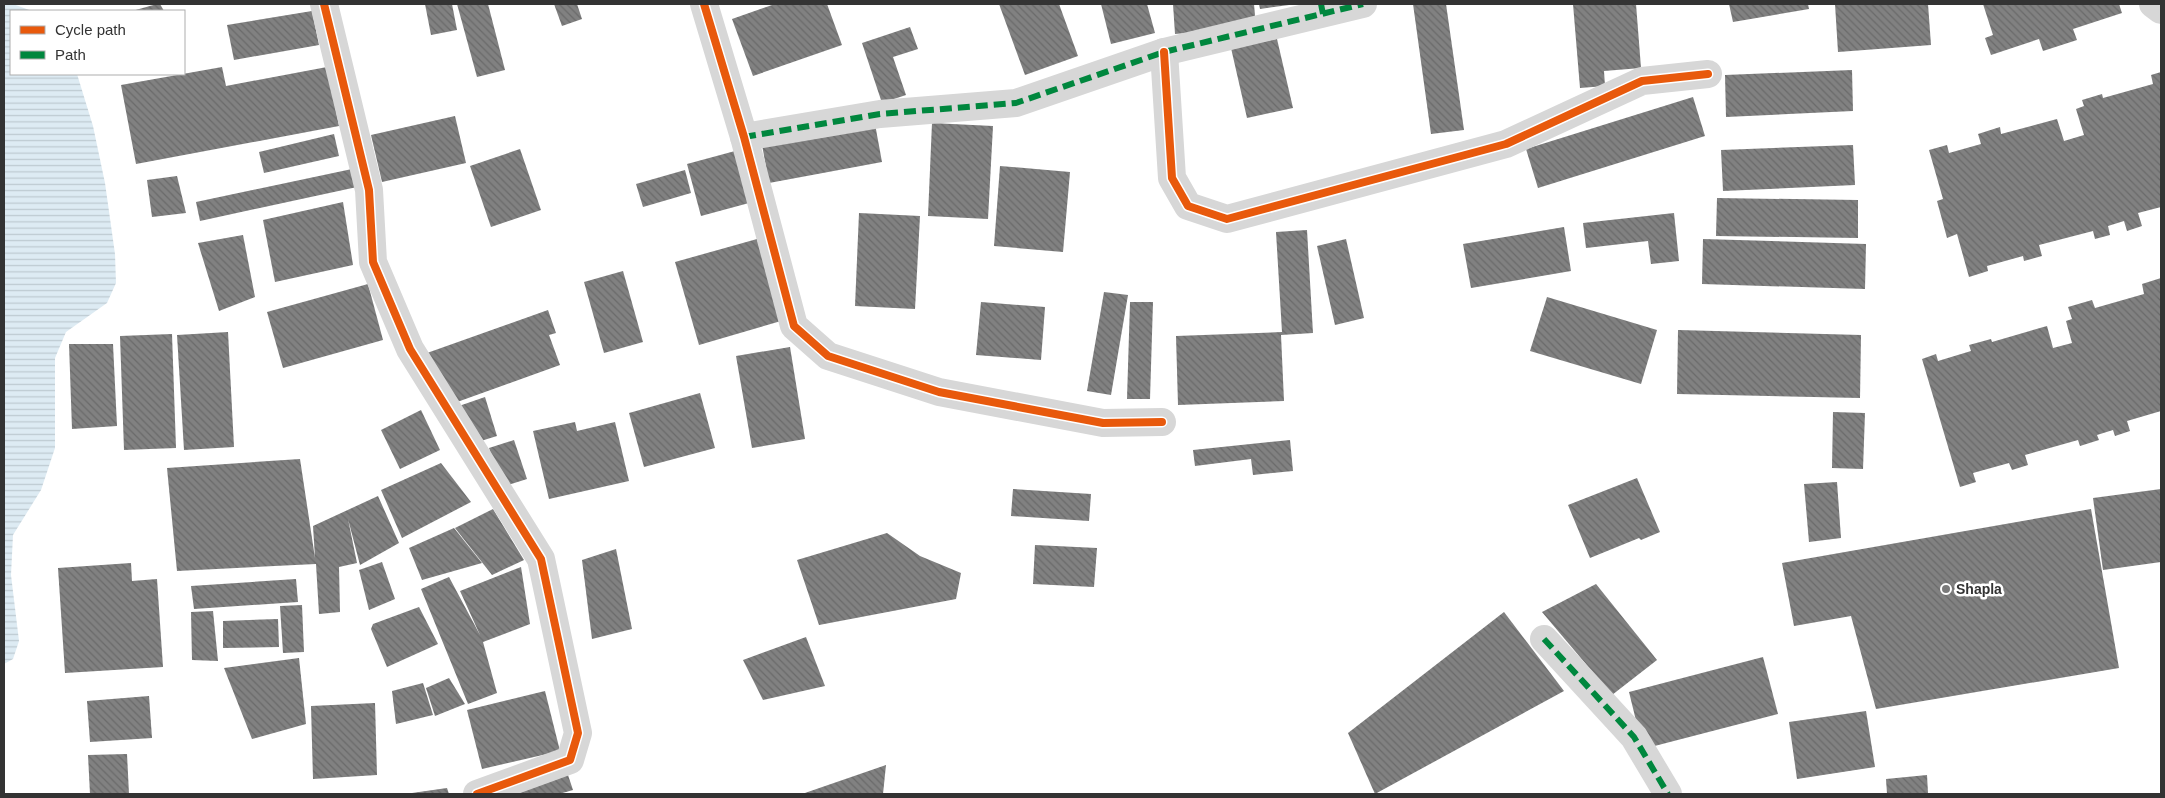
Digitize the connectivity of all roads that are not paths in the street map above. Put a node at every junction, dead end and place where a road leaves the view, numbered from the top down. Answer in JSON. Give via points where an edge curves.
{"nodes":[{"id":1,"x":324,"y":4,"type":"edge"},
{"id":2,"x":704,"y":4,"type":"edge"},
{"id":3,"x":1363,"y":4,"type":"edge"},
{"id":4,"x":2153,"y":4,"type":"edge"},
{"id":5,"x":1322,"y":9,"type":"edge"},
{"id":6,"x":2161,"y":10,"type":"edge"},
{"id":7,"x":1164,"y":52,"type":"junction"},
{"id":8,"x":1708,"y":74,"type":"dead end"},
{"id":9,"x":744,"y":137,"type":"junction"},
{"id":10,"x":1162,"y":422,"type":"dead end"},
{"id":11,"x":1544,"y":639,"type":"dead end"},
{"id":12,"x":477,"y":794,"type":"edge"},
{"id":13,"x":1668,"y":794,"type":"edge"}],
"edges":[{"from":1,"to":12,"type":"street","via":[[368,190],[373,262],[410,349],[541,559],[578,733],[570,760]]},
{"from":2,"to":9,"type":"street"},
{"from":3,"to":5,"type":"street"},
{"from":4,"to":6,"type":"street"},
{"from":5,"to":7,"type":"street"},
{"from":7,"to":8,"type":"street","via":[[1172,178],[1188,206],[1227,219],[1506,144],[1642,82]]},
{"from":7,"to":9,"type":"street","via":[[1016,103],[880,114]]},
{"from":9,"to":10,"type":"street","via":[[794,326],[828,356],[939,392],[1103,423]]},
{"from":11,"to":13,"type":"street","via":[[1634,737]]}]}
